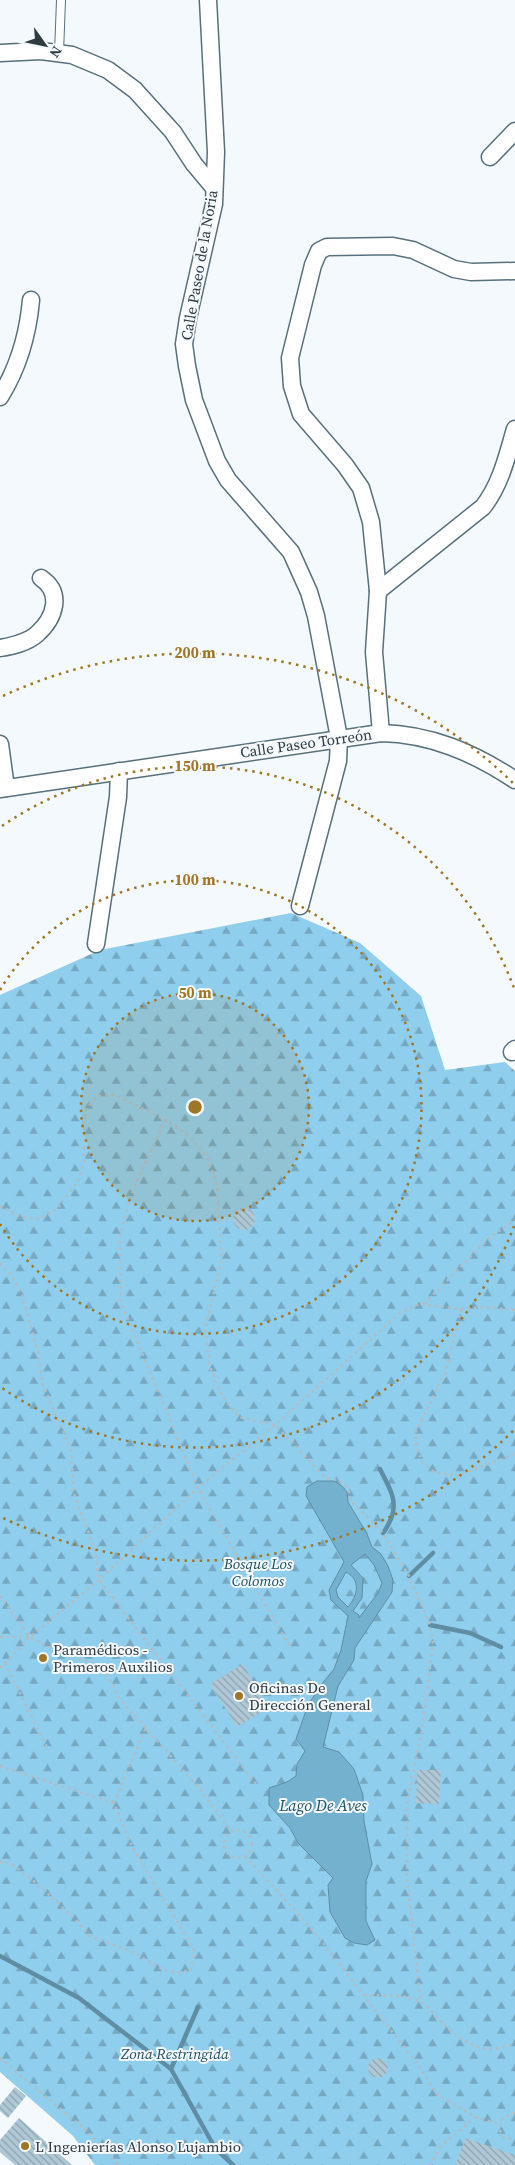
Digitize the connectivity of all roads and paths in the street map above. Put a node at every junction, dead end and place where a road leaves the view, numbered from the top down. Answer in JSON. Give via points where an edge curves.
{"nodes":[{"id":1,"x":61,"y":0,"type":"edge"},
{"id":2,"x":208,"y":0,"type":"edge"},
{"id":3,"x":0,"y":53,"type":"edge"},
{"id":4,"x":59,"y":53,"type":"junction"},
{"id":5,"x":515,"y":131,"type":"edge"},
{"id":6,"x":490,"y":157,"type":"dead end"},
{"id":7,"x":214,"y":188,"type":"junction"},
{"id":8,"x":515,"y":271,"type":"edge"},
{"id":9,"x":31,"y":300,"type":"dead end"},
{"id":10,"x":0,"y":397,"type":"edge"},
{"id":11,"x":515,"y":429,"type":"edge"},
{"id":12,"x":41,"y":578,"type":"dead end"},
{"id":13,"x":378,"y":591,"type":"junction"},
{"id":14,"x":0,"y":648,"type":"edge"},
{"id":15,"x":381,"y":733,"type":"junction"},
{"id":16,"x":339,"y":738,"type":"junction"},
{"id":17,"x":0,"y":744,"type":"edge"},
{"id":18,"x":119,"y":771,"type":"junction"},
{"id":19,"x":515,"y":780,"type":"edge"},
{"id":20,"x":3,"y":788,"type":"edge"},
{"id":21,"x":300,"y":906,"type":"dead end"},
{"id":22,"x":96,"y":944,"type":"dead end"},
{"id":23,"x":166,"y":1120,"type":"junction"},
{"id":24,"x":0,"y":1206,"type":"edge"},
{"id":25,"x":233,"y":1218,"type":"dead end"},
{"id":26,"x":219,"y":1220,"type":"junction"},
{"id":27,"x":515,"y":1220,"type":"edge"},
{"id":28,"x":0,"y":1263,"type":"edge"},
{"id":29,"x":424,"y":1304,"type":"junction"},
{"id":30,"x":461,"y":1309,"type":"junction"},
{"id":31,"x":515,"y":1310,"type":"edge"},
{"id":32,"x":275,"y":1426,"type":"junction"},
{"id":33,"x":515,"y":1452,"type":"edge"},
{"id":34,"x":198,"y":1488,"type":"junction"},
{"id":35,"x":99,"y":1580,"type":"junction"},
{"id":36,"x":0,"y":1596,"type":"edge"},
{"id":37,"x":0,"y":1637,"type":"edge"},
{"id":38,"x":30,"y":1637,"type":"junction"},
{"id":39,"x":290,"y":1647,"type":"dead end"},
{"id":40,"x":5,"y":1663,"type":"junction"},
{"id":41,"x":0,"y":1668,"type":"edge"},
{"id":42,"x":146,"y":1728,"type":"junction"},
{"id":43,"x":47,"y":1747,"type":"dead end"},
{"id":44,"x":0,"y":1766,"type":"edge"},
{"id":45,"x":257,"y":1785,"type":"dead end"},
{"id":46,"x":114,"y":1803,"type":"junction"},
{"id":47,"x":231,"y":1831,"type":"junction"},
{"id":48,"x":245,"y":1856,"type":"junction"},
{"id":49,"x":0,"y":1862,"type":"edge"},
{"id":50,"x":364,"y":1996,"type":"junction"},
{"id":51,"x":421,"y":2003,"type":"junction"},
{"id":52,"x":515,"y":2043,"type":"edge"},
{"id":53,"x":0,"y":2058,"type":"edge"},
{"id":54,"x":515,"y":2113,"type":"edge"},
{"id":55,"x":476,"y":2116,"type":"junction"},
{"id":56,"x":500,"y":2124,"type":"junction"},
{"id":57,"x":515,"y":2140,"type":"edge"},
{"id":58,"x":118,"y":2165,"type":"edge"},
{"id":59,"x":430,"y":2165,"type":"edge"}],
"edges":[{"from":1,"to":4,"type":"lane"},
{"from":2,"to":7,"type":"street","name":"Calle Paseo de la Noria","via":[[216,152]]},
{"from":3,"to":4,"type":"street"},
{"from":4,"to":7,"type":"street","via":[[108,70],[135,90],[173,132]]},
{"from":5,"to":6,"type":"street"},
{"from":7,"to":16,"type":"street","name":"Calle Paseo de la Noria","via":[[214,204],[184,344],[194,400],[228,480],[276,533],[300,570],[316,616]]},
{"from":8,"to":13,"type":"street","via":[[454,269],[413,250],[393,246],[327,247],[319,251],[313,264],[290,358],[292,386],[301,414],[345,465],[360,488],[371,522]]},
{"from":9,"to":10,"type":"street","via":[[29,326]]},
{"from":11,"to":13,"type":"street","via":[[502,474],[483,507]]},
{"from":12,"to":14,"type":"street","via":[[50,584],[54,593],[54,608],[49,619],[36,635]]},
{"from":13,"to":15,"type":"street","via":[[374,652]]},
{"from":15,"to":16,"type":"street","name":"Calle Paseo Torreón"},
{"from":15,"to":19,"type":"street","name":"Calle Paseo Torreón","via":[[429,739],[458,748]]},
{"from":16,"to":18,"type":"street","name":"Calle Paseo Torreón"},
{"from":16,"to":21,"type":"street","name":"Calle Paseo de la Noria","via":[[338,762]]},
{"from":17,"to":20,"type":"street"},
{"from":18,"to":20,"type":"street","name":"Calle Paseo Torreón"},
{"from":18,"to":22,"type":"street"},
{"from":23,"to":24,"type":"path","via":[[115,1096],[99,1096],[87,1107],[84,1119],[84,1162],[79,1179],[58,1208],[39,1219],[21,1217]]},
{"from":23,"to":26,"type":"path","via":[[190,1137],[207,1157],[217,1184]]},
{"from":23,"to":34,"type":"path","via":[[133,1189],[120,1236],[121,1302]]},
{"from":25,"to":26,"type":"path"},
{"from":26,"to":32,"type":"path","via":[[222,1262],[206,1329],[210,1367],[222,1398],[239,1417]]},
{"from":27,"to":29,"type":"path","via":[[489,1238]]},
{"from":28,"to":35,"type":"path","via":[[12,1276],[22,1295],[44,1385],[72,1449],[74,1494],[94,1547]]},
{"from":29,"to":30,"type":"path"},
{"from":29,"to":32,"type":"path","via":[[400,1313]]},
{"from":30,"to":31,"type":"path"},
{"from":30,"to":33,"type":"path","via":[[445,1374],[416,1431],[416,1449],[434,1472],[456,1476]]},
{"from":32,"to":34,"type":"path"},
{"from":32,"to":51,"type":"path","via":[[326,1478],[336,1479],[346,1486],[351,1501],[383,1533],[409,1576],[430,1625],[433,1644],[422,1730],[407,1804],[407,1880]]},
{"from":34,"to":35,"type":"path"},
{"from":34,"to":39,"type":"path"},
{"from":35,"to":38,"type":"path"},
{"from":35,"to":45,"type":"path"},
{"from":36,"to":38,"type":"path"},
{"from":37,"to":38,"type":"path"},
{"from":38,"to":40,"type":"path"},
{"from":38,"to":42,"type":"path","via":[[100,1666],[119,1698]]},
{"from":40,"to":41,"type":"path"},
{"from":40,"to":43,"type":"path"},
{"from":42,"to":46,"type":"path"},
{"from":42,"to":47,"type":"path","via":[[200,1789]]},
{"from":44,"to":46,"type":"path"},
{"from":46,"to":49,"type":"path","via":[[132,1846],[194,1949],[190,1970],[176,1973],[90,1936],[30,1878],[12,1864]]},
{"from":47,"to":48,"type":"path","via":[[249,1834],[252,1844]]},
{"from":47,"to":48,"type":"path","via":[[224,1838],[228,1855],[236,1858]]},
{"from":48,"to":50,"type":"path","via":[[312,1929]]},
{"from":50,"to":51,"type":"path","via":[[404,1996]]},
{"from":50,"to":55,"type":"path","via":[[438,2095]]},
{"from":51,"to":52,"type":"path","via":[[464,2042],[485,2049],[506,2048]]},
{"from":53,"to":58,"type":"path","via":[[89,2133]]},
{"from":54,"to":56,"type":"path","via":[[504,2117]]},
{"from":55,"to":56,"type":"path"},
{"from":55,"to":59,"type":"path","via":[[442,2146]]},
{"from":56,"to":57,"type":"path","via":[[504,2137]]}]}
